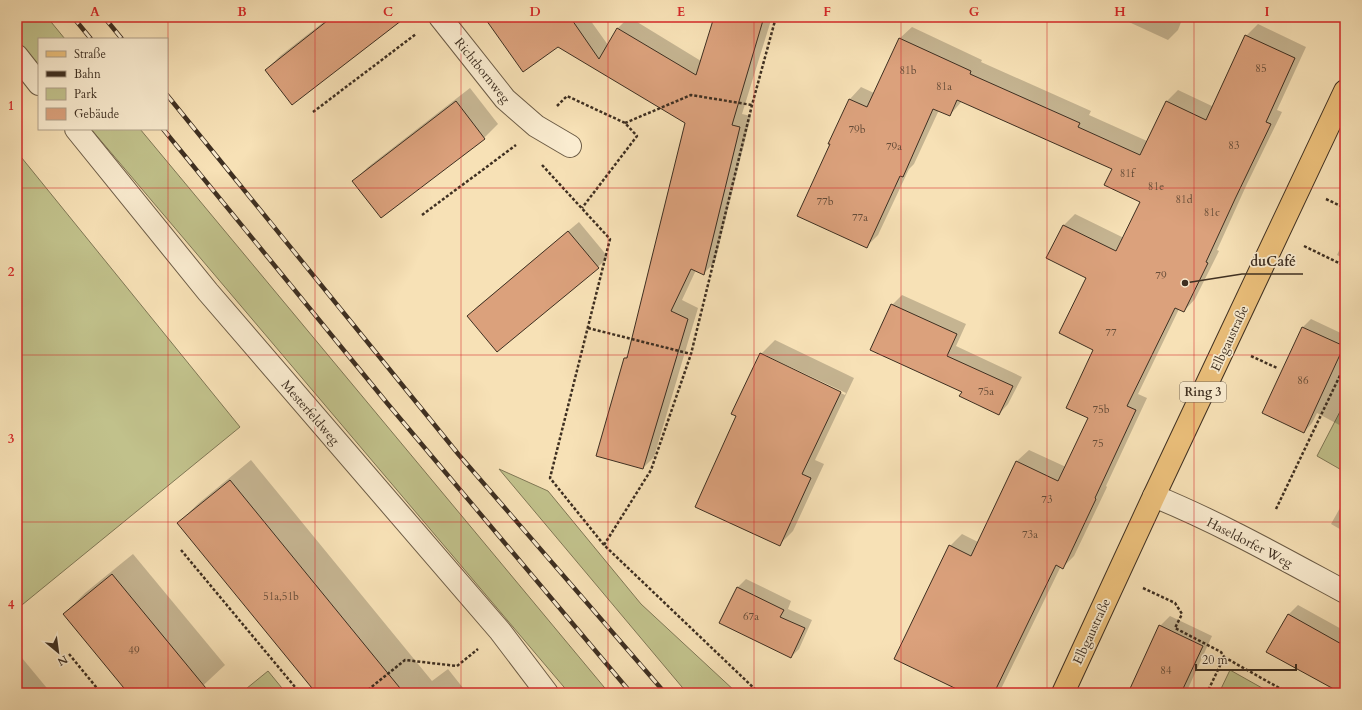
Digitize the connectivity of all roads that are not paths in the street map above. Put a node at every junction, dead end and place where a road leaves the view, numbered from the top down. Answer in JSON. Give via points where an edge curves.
{"nodes":[{"id":1,"x":440,"y":17,"type":"edge"},
{"id":2,"x":17,"y":56,"type":"edge"},
{"id":3,"x":38,"y":83,"type":"edge"},
{"id":4,"x":1345,"y":91,"type":"edge"},
{"id":5,"x":77,"y":130,"type":"edge"},
{"id":6,"x":570,"y":146,"type":"dead end"},
{"id":7,"x":1154,"y":496,"type":"junction"},
{"id":8,"x":1345,"y":592,"type":"edge"},
{"id":9,"x":547,"y":693,"type":"edge"},
{"id":10,"x":1063,"y":693,"type":"edge"}],
"edges":[{"from":1,"to":6,"type":"street","name":"Richtbornweg","via":[[505,99],[536,126]]},
{"from":2,"to":3,"type":"street"},
{"from":4,"to":7,"type":"main road","name":"Elbgaustraße","number":"Ring 3"},
{"from":5,"to":9,"type":"street","name":"Mesterfeldweg","via":[[208,292],[500,631]]},
{"from":7,"to":8,"type":"street","name":"Haseldorfer Weg","via":[[1259,545]]},
{"from":7,"to":10,"type":"main road","name":"Elbgaustraße","number":"Ring 3"}]}
